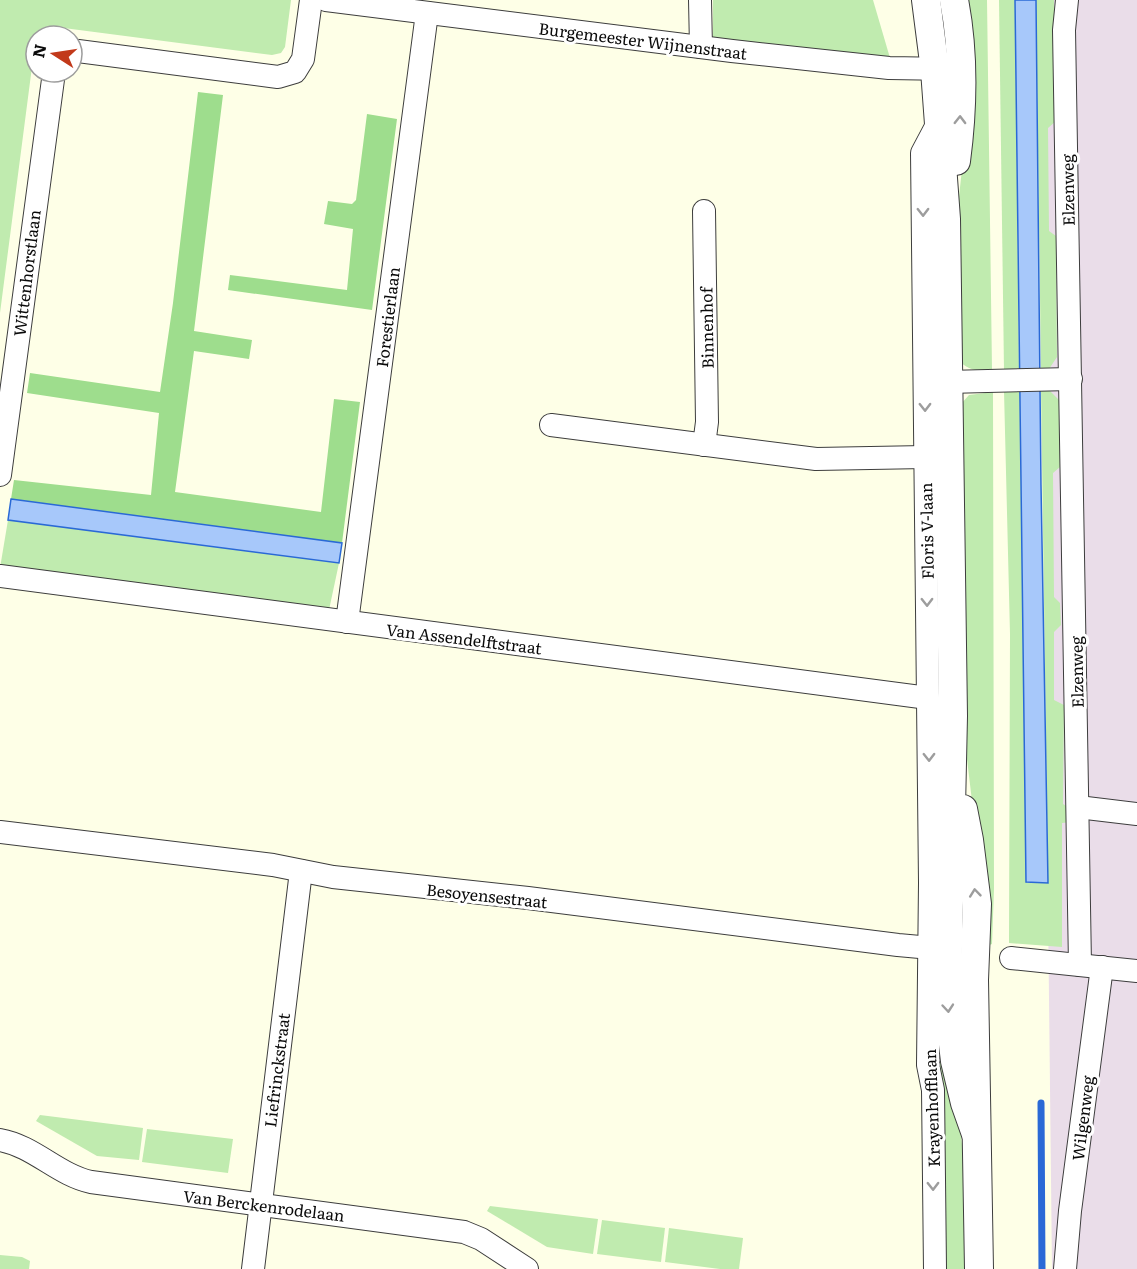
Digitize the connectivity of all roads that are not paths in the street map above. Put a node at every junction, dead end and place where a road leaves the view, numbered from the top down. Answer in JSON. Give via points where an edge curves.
{"nodes":[{"id":1,"x":312,"y":0,"type":"edge"},
{"id":2,"x":326,"y":0,"type":"edge"},
{"id":3,"x":700,"y":0,"type":"edge"},
{"id":4,"x":926,"y":0,"type":"edge"},
{"id":5,"x":954,"y":0,"type":"edge"},
{"id":6,"x":1067,"y":0,"type":"edge"},
{"id":7,"x":426,"y":13,"type":"junction"},
{"id":8,"x":701,"y":47,"type":"junction"},
{"id":9,"x":84,"y":52,"type":"edge"},
{"id":10,"x":948,"y":69,"type":"junction"},
{"id":11,"x":52,"y":84,"type":"edge"},
{"id":12,"x":940,"y":119,"type":"junction"},
{"id":13,"x":704,"y":211,"type":"dead end"},
{"id":14,"x":946,"y":219,"type":"junction"},
{"id":15,"x":1071,"y":379,"type":"junction"},
{"id":16,"x":947,"y":382,"type":"junction"},
{"id":17,"x":551,"y":425,"type":"dead end"},
{"id":18,"x":704,"y":445,"type":"junction"},
{"id":19,"x":925,"y":457,"type":"junction"},
{"id":20,"x":0,"y":475,"type":"edge"},
{"id":21,"x":0,"y":576,"type":"edge"},
{"id":22,"x":347,"y":622,"type":"junction"},
{"id":23,"x":928,"y":698,"type":"junction"},
{"id":24,"x":1078,"y":807,"type":"junction"},
{"id":25,"x":1137,"y":814,"type":"edge"},
{"id":26,"x":0,"y":832,"type":"edge"},
{"id":27,"x":301,"y":871,"type":"junction"},
{"id":28,"x":950,"y":949,"type":"junction"},
{"id":29,"x":1011,"y":958,"type":"dead end"},
{"id":30,"x":1091,"y":966,"type":"junction"},
{"id":31,"x":1137,"y":971,"type":"edge"},
{"id":32,"x":0,"y":1140,"type":"edge"},
{"id":33,"x":260,"y":1204,"type":"junction"},
{"id":34,"x":253,"y":1269,"type":"edge"},
{"id":35,"x":527,"y":1269,"type":"edge"},
{"id":36,"x":935,"y":1269,"type":"edge"},
{"id":37,"x":979,"y":1269,"type":"edge"},
{"id":38,"x":1065,"y":1269,"type":"edge"}],
"edges":[{"from":1,"to":9,"type":"street","via":[[303,59],[294,72],[278,76]]},
{"from":2,"to":7,"type":"street","name":"Burgemeester Wijnenstraat"},
{"from":3,"to":8,"type":"street"},
{"from":4,"to":10,"type":"street","name":"Floris V-laan"},
{"from":5,"to":10,"type":"street","name":"Floris V-laan","via":[[959,26]]},
{"from":6,"to":15,"type":"street","name":"Elzenweg","via":[[1064,30]]},
{"from":7,"to":8,"type":"street","name":"Burgemeester Wijnenstraat"},
{"from":7,"to":22,"type":"street","name":"Forestierlaan"},
{"from":8,"to":10,"type":"street","name":"Burgemeester Wijnenstraat","via":[[889,68]]},
{"from":10,"to":12,"type":"street","name":"Floris V-laan"},
{"from":14,"to":10,"type":"street","name":"Floris V-laan","one_way":true,"via":[[960,131]]},
{"from":11,"to":20,"type":"street","name":"Wittenhorstlaan"},
{"from":12,"to":14,"type":"street","name":"Floris V-laan"},
{"from":12,"to":19,"type":"street","name":"Floris V-laan","one_way":true,"via":[[922,153]]},
{"from":13,"to":18,"type":"street","name":"Binnenhof"},
{"from":14,"to":16,"type":"street","name":"Floris V-laan"},
{"from":15,"to":16,"type":"street"},
{"from":15,"to":24,"type":"street","name":"Elzenweg"},
{"from":16,"to":28,"type":"street","name":"Floris V-laan","via":[[952,754]]},
{"from":17,"to":18,"type":"street"},
{"from":18,"to":19,"type":"street","via":[[816,459]]},
{"from":19,"to":23,"type":"street","name":"Floris V-laan","one_way":true},
{"from":21,"to":22,"type":"street","name":"Van Assendelftstraat"},
{"from":22,"to":23,"type":"street","name":"Van Assendelftstraat"},
{"from":23,"to":28,"type":"street","name":"Floris V-laan","one_way":true},
{"from":24,"to":25,"type":"street"},
{"from":24,"to":30,"type":"street","name":"Elzenweg"},
{"from":26,"to":27,"type":"street","name":"Besoyensestraat"},
{"from":27,"to":28,"type":"street","name":"Besoyensestraat"},
{"from":27,"to":33,"type":"street","name":"Liefrinckstraat"},
{"from":28,"to":36,"type":"street","name":"Krayenhofflaan","one_way":true,"via":[[928,1065],[933,1090]]},
{"from":28,"to":37,"type":"street","name":"Krayenhofflaan","via":[[950,1027],[960,1082],[976,1134]]},
{"from":29,"to":30,"type":"street"},
{"from":30,"to":31,"type":"street"},
{"from":30,"to":38,"type":"street","name":"Wilgenweg"},
{"from":32,"to":33,"type":"street","name":"Van Berckenrodelaan","via":[[22,1146],[80,1180]]},
{"from":33,"to":34,"type":"street","name":"Liefrinckstraat"},
{"from":33,"to":35,"type":"street","name":"Van Berckenrodelaan","via":[[464,1232]]}]}
